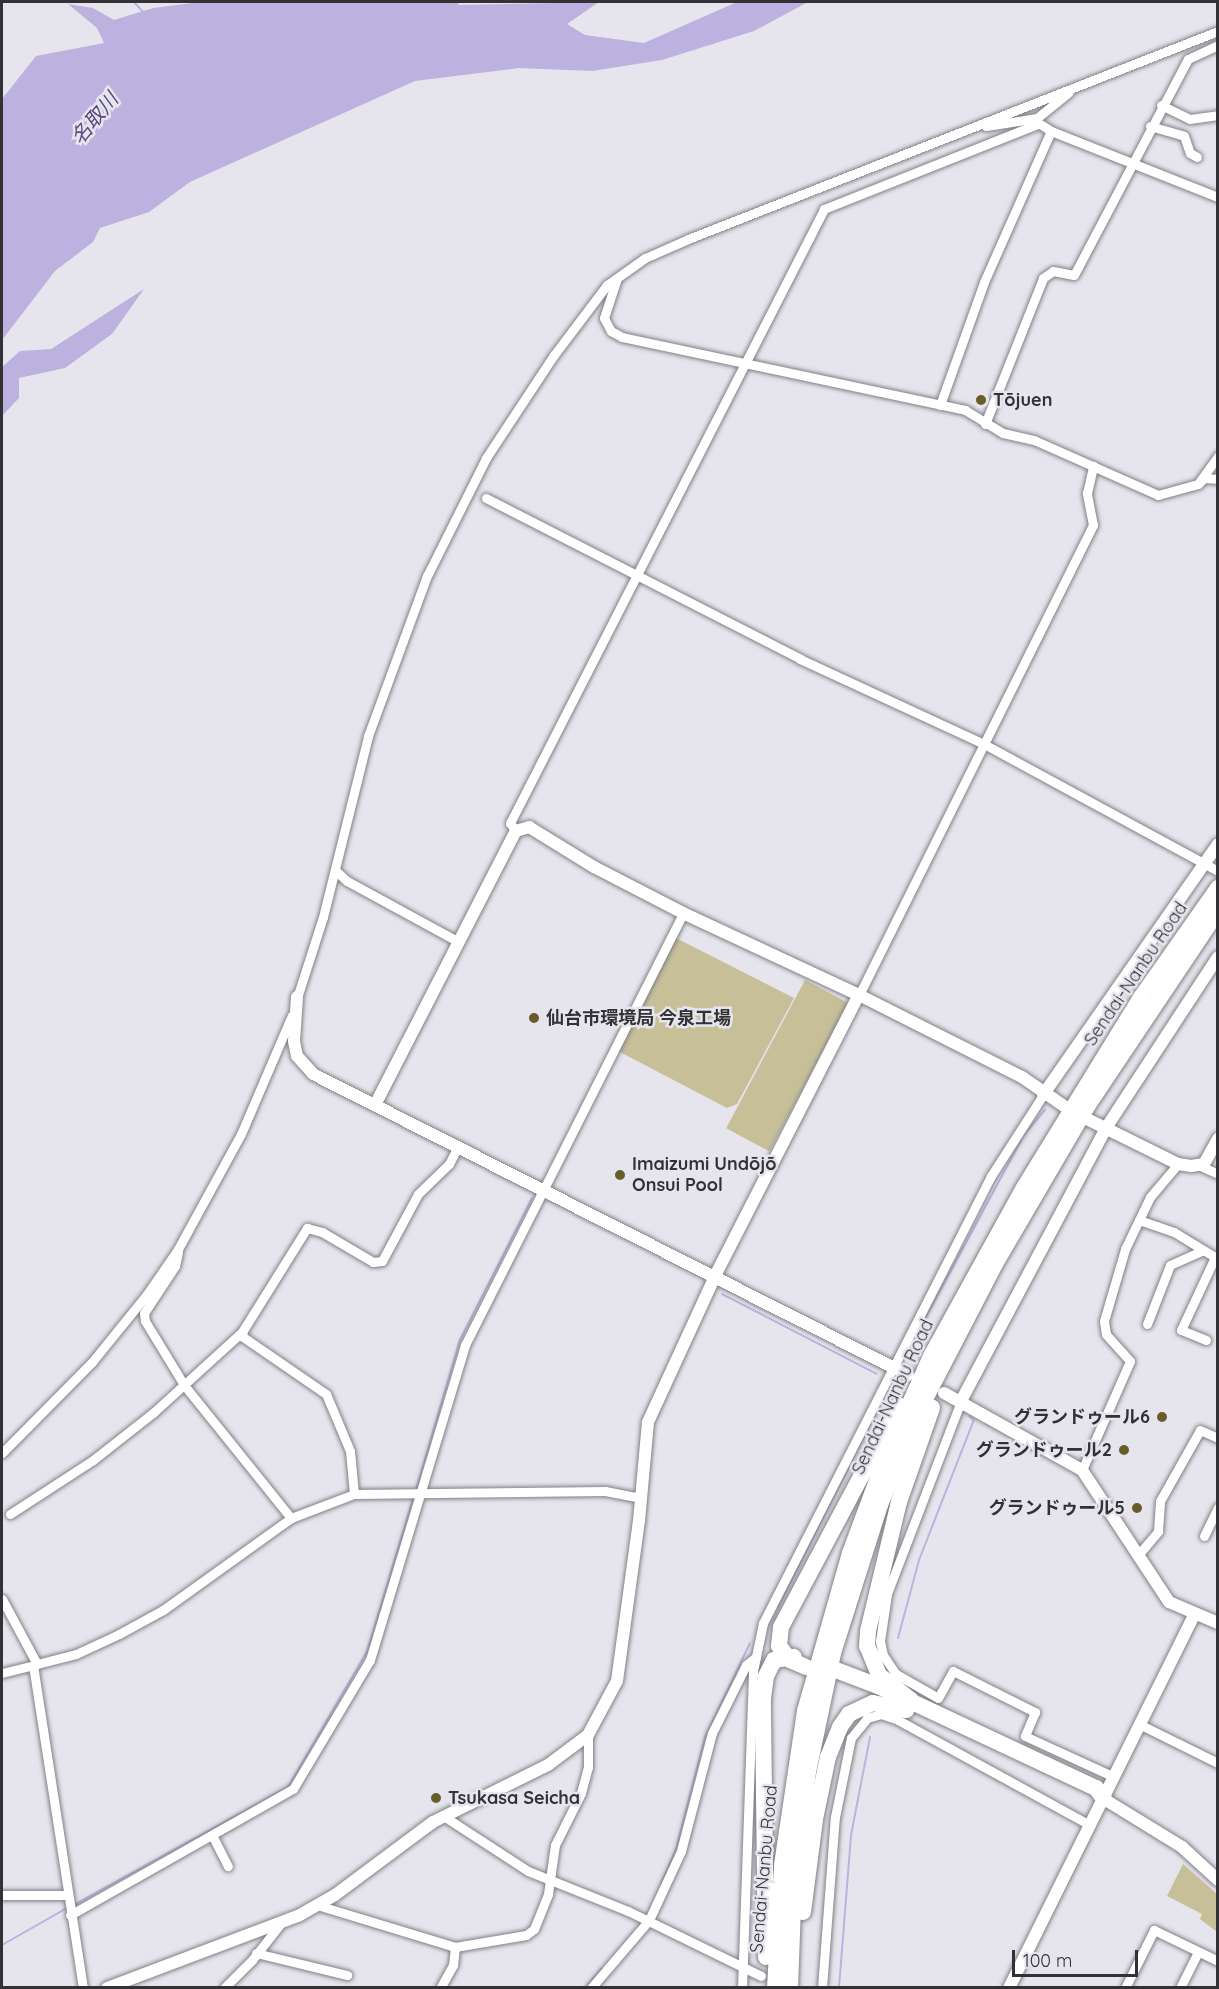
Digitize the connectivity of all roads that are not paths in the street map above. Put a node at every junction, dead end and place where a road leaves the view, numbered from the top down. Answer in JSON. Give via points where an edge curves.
{"nodes":[{"id":1,"x":1218,"y":31,"type":"edge"},
{"id":2,"x":1218,"y":45,"type":"edge"},
{"id":3,"x":1071,"y":90,"type":"junction"},
{"id":4,"x":1161,"y":105,"type":"junction"},
{"id":5,"x":1218,"y":115,"type":"edge"},
{"id":6,"x":1190,"y":119,"type":"junction"},
{"id":7,"x":1035,"y":122,"type":"junction"},
{"id":8,"x":976,"y":126,"type":"junction"},
{"id":9,"x":1150,"y":126,"type":"junction"},
{"id":10,"x":1051,"y":131,"type":"junction"},
{"id":11,"x":1184,"y":136,"type":"junction"},
{"id":12,"x":1197,"y":157,"type":"dead end"},
{"id":13,"x":1132,"y":162,"type":"junction"},
{"id":14,"x":1217,"y":196,"type":"edge"},
{"id":15,"x":617,"y":276,"type":"junction"},
{"id":16,"x":748,"y":363,"type":"junction"},
{"id":17,"x":940,"y":405,"type":"junction"},
{"id":18,"x":985,"y":424,"type":"junction"},
{"id":19,"x":1218,"y":456,"type":"edge"},
{"id":20,"x":1093,"y":466,"type":"junction"},
{"id":21,"x":1218,"y":479,"type":"edge"},
{"id":22,"x":1198,"y":484,"type":"junction"},
{"id":23,"x":486,"y":498,"type":"dead end"},
{"id":24,"x":637,"y":575,"type":"junction"},
{"id":25,"x":984,"y":744,"type":"junction"},
{"id":26,"x":516,"y":831,"type":"junction"},
{"id":27,"x":1218,"y":844,"type":"edge"},
{"id":28,"x":1201,"y":865,"type":"junction"},
{"id":29,"x":335,"y":870,"type":"junction"},
{"id":30,"x":1218,"y":872,"type":"edge"},
{"id":31,"x":1218,"y":888,"type":"edge"},
{"id":32,"x":1218,"y":911,"type":"edge"},
{"id":33,"x":683,"y":913,"type":"junction"},
{"id":34,"x":459,"y":942,"type":"junction"},
{"id":35,"x":1218,"y":957,"type":"edge"},
{"id":36,"x":859,"y":995,"type":"junction"},
{"id":37,"x":297,"y":997,"type":"junction"},
{"id":38,"x":1043,"y":1095,"type":"junction"},
{"id":39,"x":375,"y":1105,"type":"junction"},
{"id":40,"x":1064,"y":1106,"type":"dead end"},
{"id":41,"x":1089,"y":1119,"type":"dead end"},
{"id":42,"x":1106,"y":1128,"type":"junction"},
{"id":43,"x":1218,"y":1139,"type":"edge"},
{"id":44,"x":456,"y":1149,"type":"junction"},
{"id":45,"x":1178,"y":1164,"type":"junction"},
{"id":46,"x":1198,"y":1165,"type":"junction"},
{"id":47,"x":1218,"y":1174,"type":"edge"},
{"id":48,"x":544,"y":1190,"type":"junction"},
{"id":49,"x":1140,"y":1220,"type":"junction"},
{"id":50,"x":178,"y":1248,"type":"junction"},
{"id":51,"x":1201,"y":1251,"type":"junction"},
{"id":52,"x":1216,"y":1258,"type":"edge"},
{"id":53,"x":994,"y":1264,"type":"junction"},
{"id":54,"x":715,"y":1276,"type":"junction"},
{"id":55,"x":1147,"y":1324,"type":"dead end"},
{"id":56,"x":242,"y":1332,"type":"junction"},
{"id":57,"x":1206,"y":1340,"type":"dead end"},
{"id":58,"x":931,"y":1356,"type":"junction"},
{"id":59,"x":892,"y":1367,"type":"junction"},
{"id":60,"x":908,"y":1375,"type":"dead end"},
{"id":61,"x":184,"y":1385,"type":"junction"},
{"id":62,"x":944,"y":1393,"type":"dead end"},
{"id":63,"x":961,"y":1401,"type":"junction"},
{"id":64,"x":1218,"y":1438,"type":"edge"},
{"id":65,"x":2,"y":1453,"type":"edge"},
{"id":66,"x":1082,"y":1470,"type":"junction"},
{"id":67,"x":416,"y":1493,"type":"junction"},
{"id":68,"x":354,"y":1494,"type":"junction"},
{"id":69,"x":640,"y":1498,"type":"junction"},
{"id":70,"x":1218,"y":1508,"type":"edge"},
{"id":71,"x":10,"y":1514,"type":"dead end"},
{"id":72,"x":291,"y":1518,"type":"junction"},
{"id":73,"x":1204,"y":1536,"type":"dead end"},
{"id":74,"x":1139,"y":1554,"type":"junction"},
{"id":75,"x":2,"y":1599,"type":"edge"},
{"id":76,"x":1195,"y":1614,"type":"junction"},
{"id":77,"x":1218,"y":1623,"type":"edge"},
{"id":78,"x":786,"y":1656,"type":"junction"},
{"id":79,"x":756,"y":1657,"type":"junction"},
{"id":80,"x":807,"y":1663,"type":"dead end"},
{"id":81,"x":35,"y":1665,"type":"junction"},
{"id":82,"x":2,"y":1673,"type":"edge"},
{"id":83,"x":835,"y":1674,"type":"dead end"},
{"id":84,"x":908,"y":1705,"type":"junction"},
{"id":85,"x":1141,"y":1725,"type":"junction"},
{"id":86,"x":588,"y":1735,"type":"junction"},
{"id":87,"x":1218,"y":1762,"type":"edge"},
{"id":88,"x":1114,"y":1777,"type":"junction"},
{"id":89,"x":1104,"y":1799,"type":"junction"},
{"id":90,"x":445,"y":1817,"type":"junction"},
{"id":91,"x":1090,"y":1825,"type":"junction"},
{"id":92,"x":212,"y":1835,"type":"junction"},
{"id":93,"x":228,"y":1866,"type":"dead end"},
{"id":94,"x":1218,"y":1880,"type":"edge"},
{"id":95,"x":549,"y":1881,"type":"junction"},
{"id":96,"x":2,"y":1895,"type":"edge"},
{"id":97,"x":317,"y":1905,"type":"junction"},
{"id":98,"x":69,"y":1906,"type":"junction"},
{"id":99,"x":649,"y":1920,"type":"junction"},
{"id":100,"x":281,"y":1923,"type":"junction"},
{"id":101,"x":456,"y":1947,"type":"junction"},
{"id":102,"x":1198,"y":1952,"type":"junction"},
{"id":103,"x":256,"y":1953,"type":"junction"},
{"id":104,"x":1218,"y":1961,"type":"edge"},
{"id":105,"x":741,"y":1966,"type":"junction"},
{"id":106,"x":347,"y":1976,"type":"dead end"},
{"id":107,"x":764,"y":1982,"type":"edge"},
{"id":108,"x":83,"y":1988,"type":"edge"},
{"id":109,"x":106,"y":1988,"type":"edge"},
{"id":110,"x":224,"y":1988,"type":"edge"},
{"id":111,"x":440,"y":1988,"type":"edge"},
{"id":112,"x":591,"y":1988,"type":"edge"},
{"id":113,"x":742,"y":1988,"type":"edge"},
{"id":114,"x":775,"y":1988,"type":"edge"},
{"id":115,"x":791,"y":1988,"type":"edge"},
{"id":116,"x":822,"y":1988,"type":"edge"},
{"id":117,"x":1009,"y":1988,"type":"edge"},
{"id":118,"x":1125,"y":1988,"type":"edge"},
{"id":119,"x":1179,"y":1988,"type":"edge"}],
"edges":[{"from":1,"to":3,"type":"street"},
{"from":2,"to":4,"type":"street","via":[[1188,59]]},
{"from":3,"to":7,"type":"street"},
{"from":3,"to":8,"type":"street"},
{"from":4,"to":6,"type":"street"},
{"from":4,"to":9,"type":"street"},
{"from":5,"to":6,"type":"street"},
{"from":6,"to":11,"type":"street"},
{"from":7,"to":8,"type":"street"},
{"from":7,"to":10,"type":"street"},
{"from":7,"to":16,"type":"street","via":[[824,210]]},
{"from":8,"to":15,"type":"street","via":[[688,239],[645,258]]},
{"from":9,"to":11,"type":"street"},
{"from":9,"to":13,"type":"street"},
{"from":10,"to":13,"type":"street"},
{"from":10,"to":17,"type":"street","via":[[984,282]]},
{"from":11,"to":12,"type":"street"},
{"from":13,"to":14,"type":"street"},
{"from":13,"to":18,"type":"street","via":[[1074,275],[1053,271],[1043,278]]},
{"from":15,"to":16,"type":"street","via":[[604,318],[611,331]]},
{"from":15,"to":29,"type":"street","via":[[590,306],[525,398],[462,501],[414,606],[386,680],[365,745]]},
{"from":16,"to":17,"type":"street"},
{"from":16,"to":24,"type":"street"},
{"from":17,"to":18,"type":"street","via":[[965,410]]},
{"from":18,"to":20,"type":"street"},
{"from":19,"to":22,"type":"street"},
{"from":20,"to":22,"type":"street","via":[[1158,495]]},
{"from":20,"to":25,"type":"street","via":[[1087,493],[1093,525]]},
{"from":21,"to":22,"type":"street","via":[[1204,478]]},
{"from":23,"to":24,"type":"street"},
{"from":24,"to":25,"type":"street","via":[[800,659]]},
{"from":24,"to":26,"type":"street","via":[[510,823]]},
{"from":25,"to":28,"type":"street"},
{"from":25,"to":36,"type":"street"},
{"from":26,"to":33,"type":"street","via":[[529,827],[594,867]]},
{"from":26,"to":34,"type":"street"},
{"from":27,"to":28,"type":"street"},
{"from":28,"to":30,"type":"street"},
{"from":28,"to":38,"type":"street"},
{"from":29,"to":34,"type":"street","via":[[347,881]]},
{"from":29,"to":37,"type":"street"},
{"from":31,"to":58,"type":"highway","name":"Sendai-Nanbu Road","via":[[1078,1097]]},
{"from":32,"to":53,"type":"highway","name":"Sendai-Nanbu Road","via":[[1089,1105]]},
{"from":33,"to":36,"type":"street"},
{"from":33,"to":48,"type":"street"},
{"from":34,"to":39,"type":"street"},
{"from":35,"to":42,"type":"street"},
{"from":36,"to":38,"type":"street","via":[[1022,1077],[1036,1085]]},
{"from":36,"to":54,"type":"street"},
{"from":37,"to":39,"type":"street","via":[[294,1041],[303,1066]]},
{"from":37,"to":50,"type":"street","via":[[287,1031],[241,1134]]},
{"from":38,"to":40,"type":"street"},
{"from":38,"to":59,"type":"street","via":[[991,1176]]},
{"from":39,"to":44,"type":"street"},
{"from":41,"to":42,"type":"street"},
{"from":42,"to":45,"type":"street"},
{"from":42,"to":63,"type":"street"},
{"from":43,"to":46,"type":"street","via":[[1204,1164]]},
{"from":44,"to":48,"type":"street"},
{"from":44,"to":56,"type":"street","via":[[449,1164],[418,1194],[382,1261],[373,1262],[322,1232],[307,1228]]},
{"from":45,"to":46,"type":"street"},
{"from":45,"to":49,"type":"street","via":[[1150,1197]]},
{"from":46,"to":47,"type":"street"},
{"from":48,"to":54,"type":"street"},
{"from":48,"to":67,"type":"street","via":[[465,1345]]},
{"from":49,"to":51,"type":"street","via":[[1174,1232]]},
{"from":49,"to":66,"type":"street","via":[[1125,1249],[1104,1321],[1106,1334],[1130,1361]]},
{"from":50,"to":61,"type":"street","via":[[175,1266],[144,1316]]},
{"from":50,"to":65,"type":"street","via":[[92,1362]]},
{"from":51,"to":52,"type":"street"},
{"from":51,"to":55,"type":"street","via":[[1170,1265]]},
{"from":52,"to":57,"type":"street","via":[[1180,1329]]},
{"from":53,"to":84,"type":"highway","via":[[917,1449],[872,1604],[867,1646],[872,1663],[879,1676]]},
{"from":53,"to":115,"type":"highway","name":"Sendai-Nanbu Road","via":[[908,1436],[846,1605],[803,1805],[794,1878]]},
{"from":54,"to":59,"type":"street"},
{"from":54,"to":69,"type":"street","via":[[648,1422]]},
{"from":56,"to":61,"type":"street"},
{"from":56,"to":68,"type":"street","via":[[252,1344],[326,1394],[350,1451]]},
{"from":58,"to":78,"type":"highway","via":[[887,1424],[790,1608],[778,1635]]},
{"from":58,"to":114,"type":"highway","name":"Sendai-Nanbu Road","via":[[868,1501],[820,1648],[788,1806]]},
{"from":59,"to":60,"type":"street"},
{"from":59,"to":79,"type":"street","via":[[764,1623]]},
{"from":61,"to":71,"type":"street","via":[[93,1460]]},
{"from":61,"to":72,"type":"street"},
{"from":62,"to":63,"type":"street"},
{"from":63,"to":66,"type":"street"},
{"from":63,"to":88,"type":"street","via":[[887,1594],[880,1641],[883,1655],[896,1674],[938,1698],[953,1671],[1035,1712],[1025,1736]]},
{"from":64,"to":74,"type":"street","via":[[1200,1430],[1160,1501],[1158,1531]]},
{"from":66,"to":74,"type":"street"},
{"from":67,"to":68,"type":"street"},
{"from":67,"to":69,"type":"street","via":[[605,1491]]},
{"from":67,"to":92,"type":"street","via":[[370,1660],[293,1789]]},
{"from":68,"to":72,"type":"street"},
{"from":69,"to":86,"type":"street","via":[[617,1681]]},
{"from":70,"to":73,"type":"street"},
{"from":72,"to":81,"type":"street","via":[[163,1610],[76,1654]]},
{"from":74,"to":76,"type":"street","via":[[1169,1602]]},
{"from":75,"to":81,"type":"street"},
{"from":76,"to":77,"type":"street"},
{"from":76,"to":85,"type":"street"},
{"from":78,"to":80,"type":"highway"},
{"from":78,"to":107,"type":"highway","via":[[770,1666],[763,1698]]},
{"from":79,"to":99,"type":"street","via":[[746,1665],[712,1732],[681,1851]]},
{"from":79,"to":105,"type":"street"},
{"from":81,"to":82,"type":"street"},
{"from":81,"to":98,"type":"street"},
{"from":83,"to":84,"type":"highway"},
{"from":84,"to":89,"type":"highway","via":[[1096,1788]]},
{"from":84,"to":115,"type":"highway","via":[[886,1703],[861,1708],[849,1714],[835,1740],[815,1819]]},
{"from":85,"to":87,"type":"street"},
{"from":85,"to":88,"type":"street"},
{"from":86,"to":90,"type":"street","via":[[549,1765]]},
{"from":86,"to":95,"type":"street","via":[[588,1767],[582,1792],[555,1845]]},
{"from":88,"to":89,"type":"street"},
{"from":89,"to":91,"type":"street"},
{"from":89,"to":94,"type":"street","via":[[1182,1847]]},
{"from":90,"to":95,"type":"street","via":[[505,1859]]},
{"from":90,"to":97,"type":"street","via":[[405,1839]]},
{"from":91,"to":116,"type":"street","via":[[898,1720],[881,1714],[867,1718],[851,1738],[835,1817]]},
{"from":91,"to":117,"type":"street"},
{"from":92,"to":93,"type":"street"},
{"from":92,"to":98,"type":"street"},
{"from":95,"to":99,"type":"street"},
{"from":95,"to":101,"type":"street","via":[[534,1929],[526,1935]]},
{"from":96,"to":98,"type":"street"},
{"from":97,"to":100,"type":"street"},
{"from":97,"to":101,"type":"street"},
{"from":98,"to":108,"type":"street"},
{"from":99,"to":105,"type":"street"},
{"from":99,"to":112,"type":"street"},
{"from":100,"to":103,"type":"street"},
{"from":100,"to":109,"type":"street"},
{"from":101,"to":111,"type":"street","via":[[453,1965]]},
{"from":102,"to":104,"type":"street"},
{"from":102,"to":118,"type":"street","via":[[1154,1930]]},
{"from":102,"to":119,"type":"street"},
{"from":103,"to":106,"type":"street"},
{"from":103,"to":110,"type":"street"},
{"from":105,"to":107,"type":"street"},
{"from":105,"to":113,"type":"street"}]}
